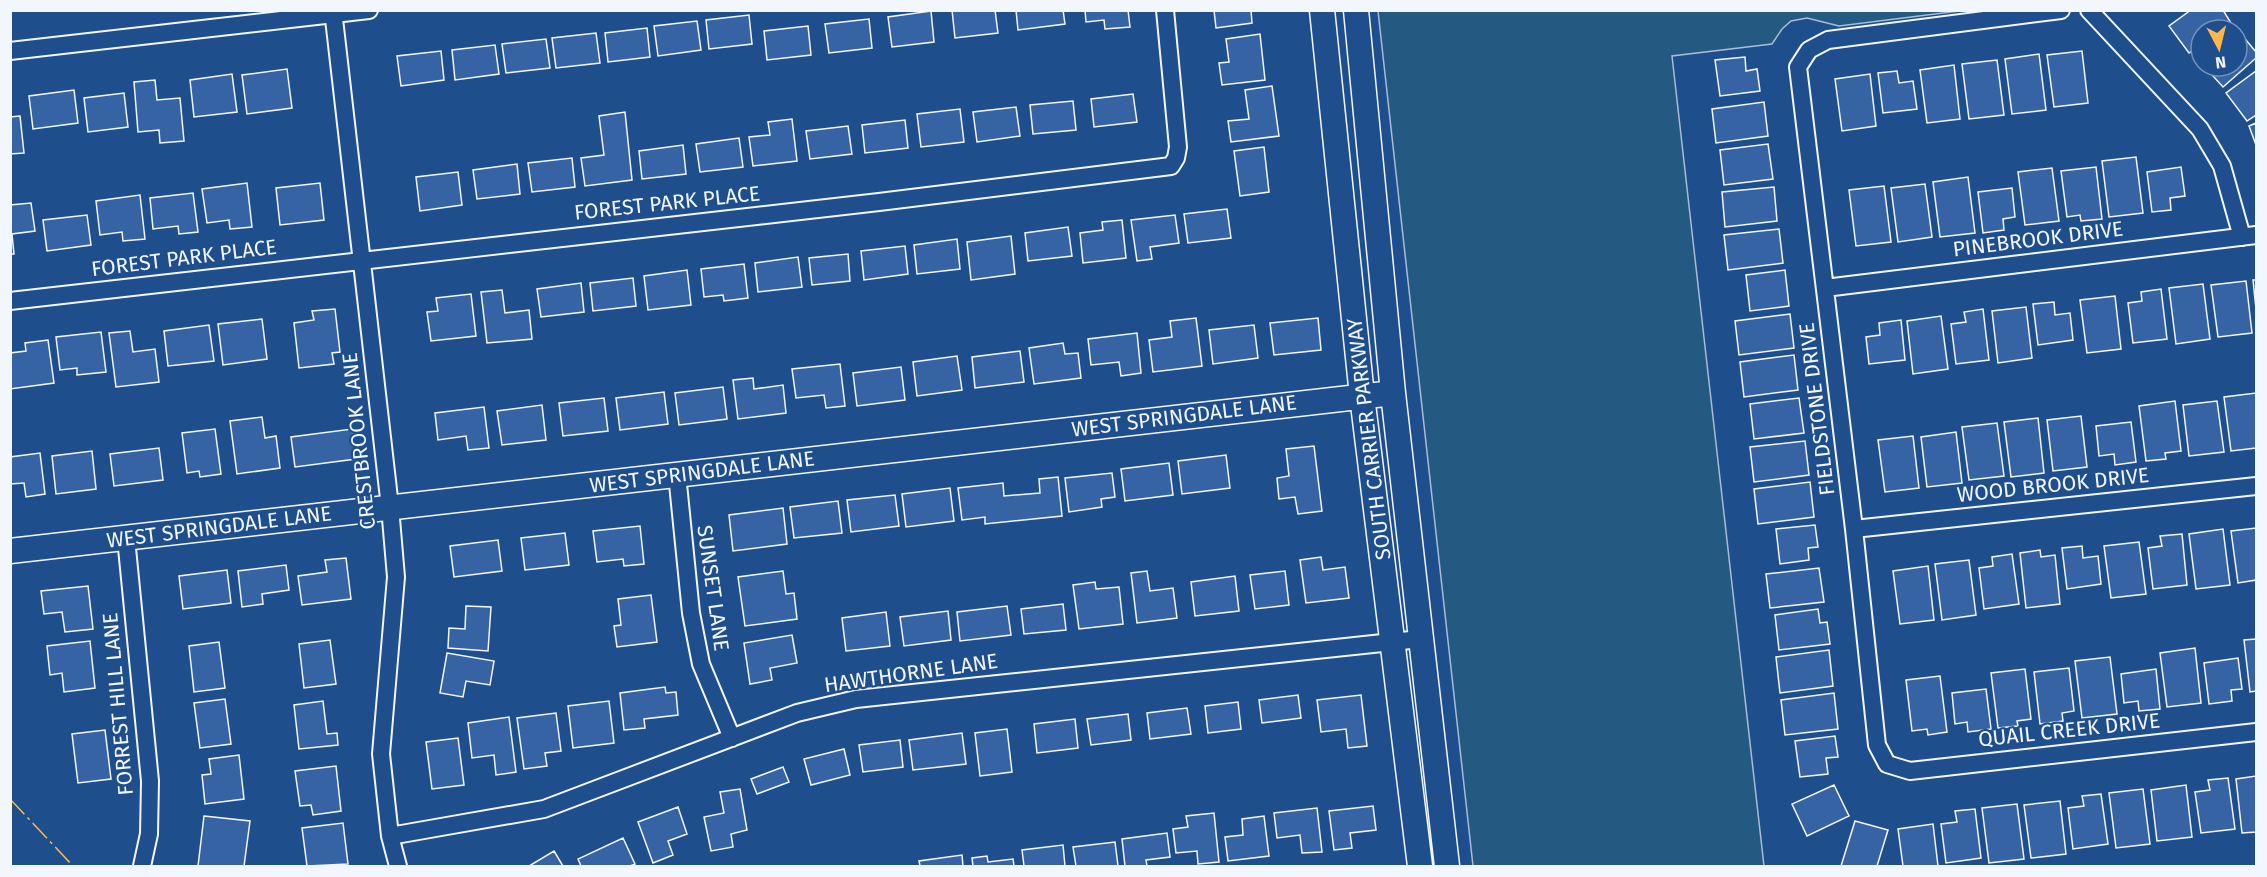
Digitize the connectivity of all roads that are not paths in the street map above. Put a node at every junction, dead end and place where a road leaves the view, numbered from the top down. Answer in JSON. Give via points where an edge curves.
{"nodes":[{"id":1,"x":369,"y":10,"type":"edge"},
{"id":2,"x":1165,"y":10,"type":"edge"},
{"id":3,"x":1322,"y":10,"type":"edge"},
{"id":4,"x":1356,"y":10,"type":"edge"},
{"id":5,"x":2061,"y":10,"type":"edge"},
{"id":6,"x":2089,"y":10,"type":"edge"},
{"id":7,"x":333,"y":13,"type":"edge"},
{"id":8,"x":10,"y":51,"type":"edge"},
{"id":9,"x":2249,"y":236,"type":"edge"},
{"id":10,"x":361,"y":260,"type":"junction"},
{"id":11,"x":1825,"y":288,"type":"junction"},
{"id":12,"x":10,"y":301,"type":"edge"},
{"id":13,"x":1393,"y":393,"type":"junction"},
{"id":14,"x":1362,"y":396,"type":"junction"},
{"id":15,"x":677,"y":474,"type":"junction"},
{"id":16,"x":2256,"y":486,"type":"edge"},
{"id":17,"x":390,"y":507,"type":"junction"},
{"id":18,"x":1854,"y":529,"type":"junction"},
{"id":19,"x":126,"y":538,"type":"junction"},
{"id":20,"x":10,"y":551,"type":"edge"},
{"id":21,"x":1420,"y":639,"type":"junction"},
{"id":22,"x":1394,"y":642,"type":"junction"},
{"id":23,"x":2256,"y":732,"type":"edge"},
{"id":24,"x":732,"y":738,"type":"junction"},
{"id":25,"x":1887,"y":764,"type":"joint"},
{"id":26,"x":390,"y":836,"type":"junction"},
{"id":27,"x":142,"y":867,"type":"edge"},
{"id":28,"x":398,"y":867,"type":"edge"},
{"id":29,"x":1420,"y":867,"type":"edge"},
{"id":30,"x":1447,"y":867,"type":"edge"}],
"edges":[{"from":1,"to":7,"type":"street"},
{"from":2,"to":10,"type":"street","name":"FOREST PARK PLACE","via":[[1178,147],[1171,166]]},
{"from":3,"to":14,"type":"main road","name":"SOUTH CARRIER PARKWAY"},
{"from":4,"to":13,"type":"main road","name":"SOUTH CARRIER PARKWAY"},
{"from":5,"to":11,"type":"street","name":"FIELDSTONE DRIVE","via":[[1828,40],[1809,50],[1798,67]]},
{"from":6,"to":9,"type":"street","via":[[2200,129],[2222,166]]},
{"from":7,"to":8,"type":"street"},
{"from":7,"to":10,"type":"street","name":"CRESTBROOK LANE"},
{"from":9,"to":11,"type":"street","name":"PINEBROOK DRIVE"},
{"from":10,"to":12,"type":"street","name":"FOREST PARK PLACE"},
{"from":10,"to":17,"type":"street","name":"CRESTBROOK LANE"},
{"from":11,"to":18,"type":"street","name":"FIELDSTONE DRIVE"},
{"from":13,"to":14,"type":"main road","name":"WEST SPRINGDALE LANE"},
{"from":13,"to":21,"type":"main road","name":"SOUTH CARRIER PARKWAY"},
{"from":14,"to":15,"type":"main road","name":"WEST SPRINGDALE LANE"},
{"from":14,"to":22,"type":"main road","name":"SOUTH CARRIER PARKWAY"},
{"from":15,"to":17,"type":"main road","name":"WEST SPRINGDALE LANE"},
{"from":15,"to":24,"type":"street","name":"SUNSET LANE","via":[[691,613],[701,664]]},
{"from":16,"to":18,"type":"street","name":"WOOD BROOK DRIVE"},
{"from":17,"to":19,"type":"main road","name":"WEST SPRINGDALE LANE"},
{"from":17,"to":26,"type":"street","name":"CRESTBROOK LANE","via":[[396,577],[381,754]]},
{"from":18,"to":25,"type":"street","name":"FIELDSTONE DRIVE","via":[[1877,745]]},
{"from":19,"to":20,"type":"main road","name":"WEST SPRINGDALE LANE"},
{"from":19,"to":27,"type":"street","name":"FORREST HILL LANE","via":[[150,781],[149,834]]},
{"from":21,"to":22,"type":"street","name":"HAWTHORNE LANE"},
{"from":21,"to":30,"type":"main road","name":"SOUTH CARRIER PARKWAY"},
{"from":22,"to":24,"type":"street","name":"HAWTHORNE LANE","via":[[856,699],[797,713]]},
{"from":22,"to":29,"type":"main road","name":"SOUTH CARRIER PARKWAY"},
{"from":23,"to":25,"type":"street","name":"QUAIL CREEK DRIVE","via":[[1910,771]]},
{"from":24,"to":26,"type":"street","name":"HAWTHORNE LANE","via":[[544,809]]},
{"from":26,"to":28,"type":"street","name":"CRESTBROOK LANE"}]}
